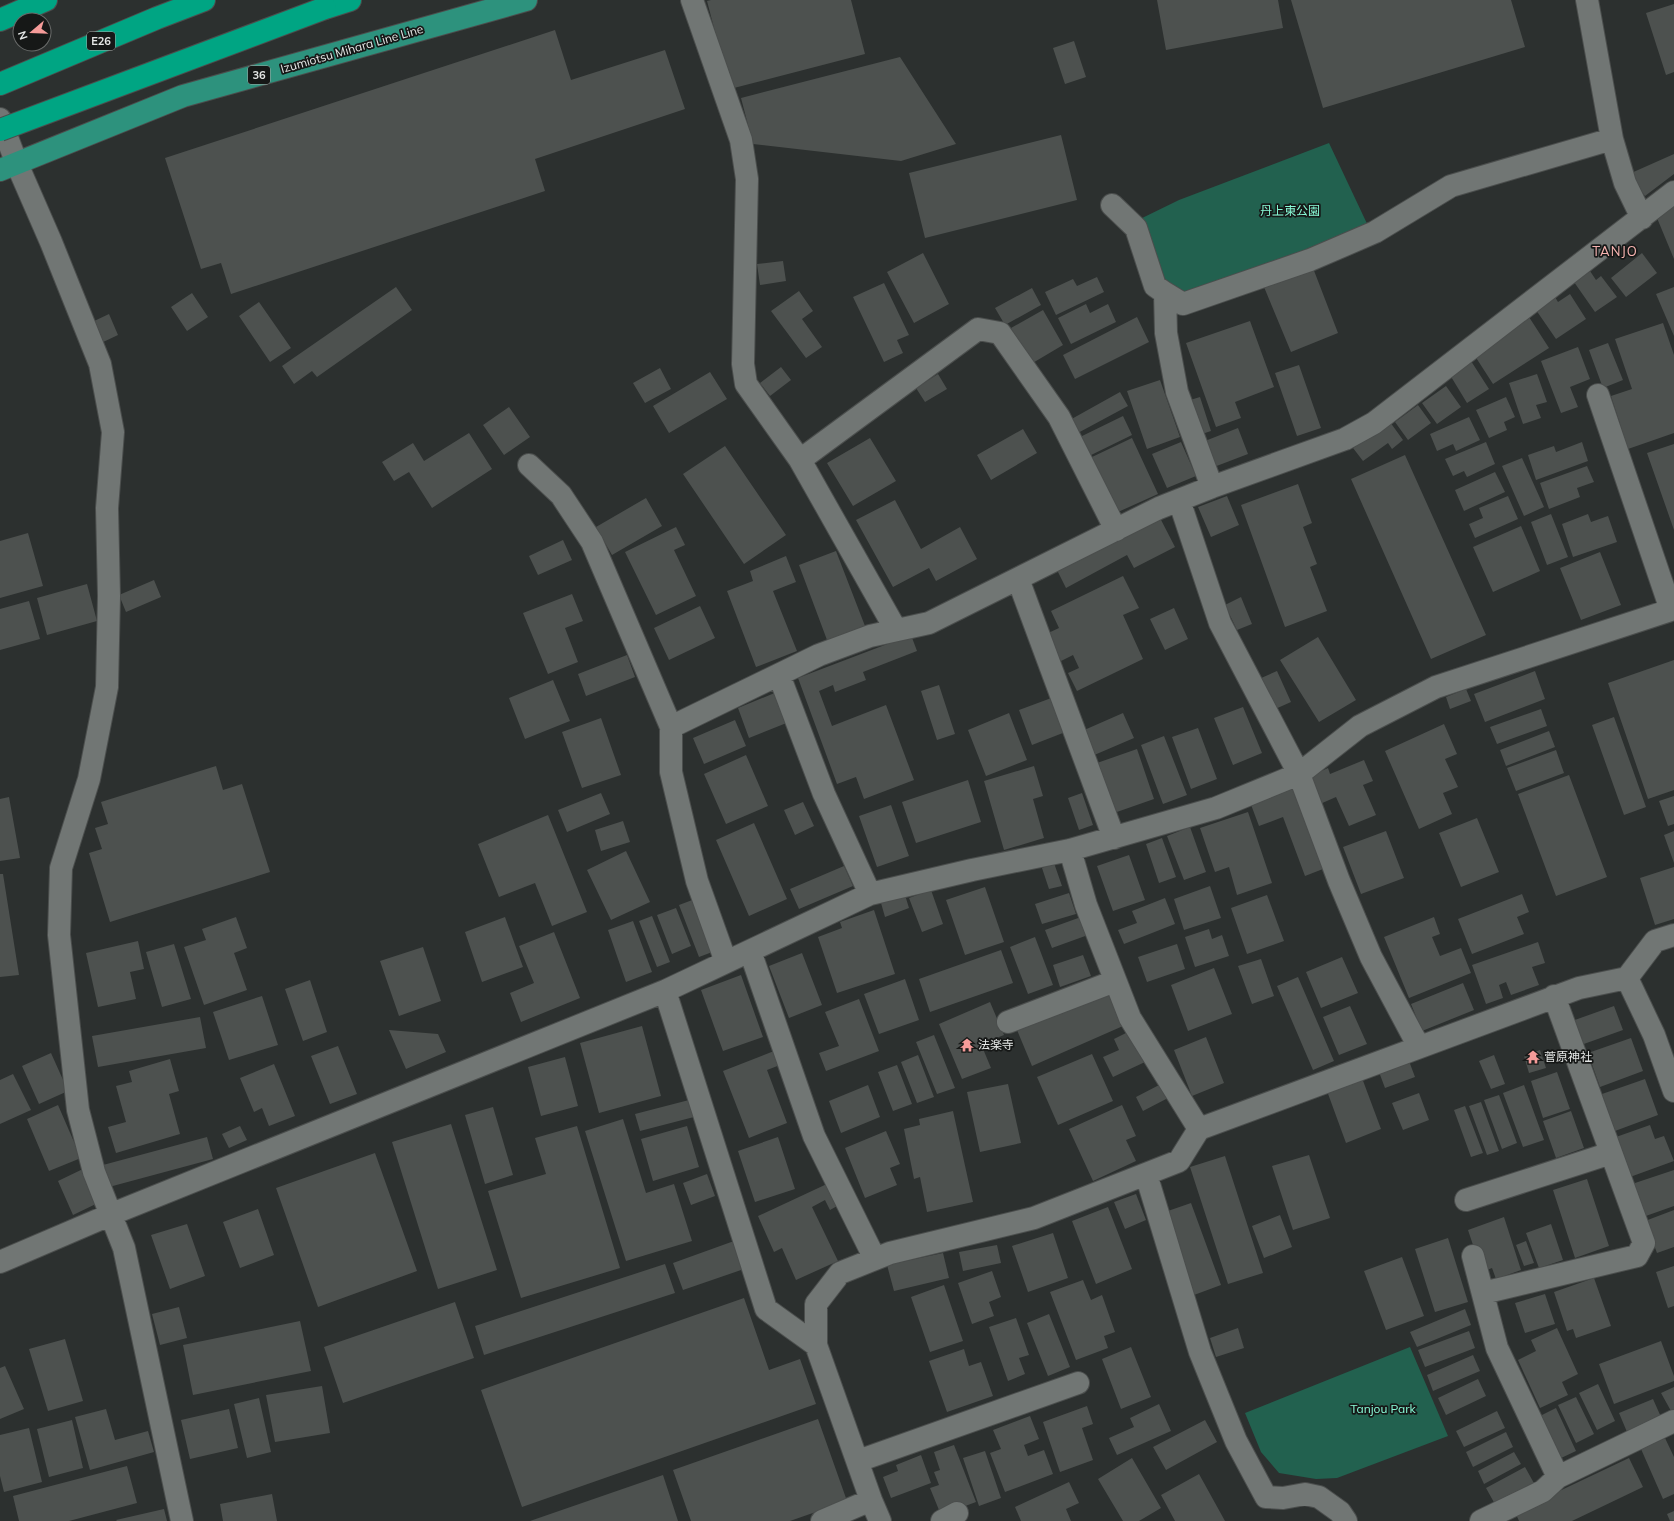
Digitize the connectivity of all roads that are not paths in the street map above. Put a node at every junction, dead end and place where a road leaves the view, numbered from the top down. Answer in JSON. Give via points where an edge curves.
{"nodes":[{"id":1,"x":46,"y":0,"type":"edge"},
{"id":2,"x":204,"y":0,"type":"edge"},
{"id":3,"x":350,"y":0,"type":"edge"},
{"id":4,"x":526,"y":0,"type":"edge"},
{"id":5,"x":692,"y":0,"type":"edge"},
{"id":6,"x":1587,"y":0,"type":"edge"},
{"id":7,"x":0,"y":20,"type":"edge"},
{"id":8,"x":0,"y":84,"type":"edge"},
{"id":9,"x":0,"y":119,"type":"edge"},
{"id":10,"x":0,"y":130,"type":"edge"},
{"id":11,"x":1612,"y":139,"type":"junction"},
{"id":12,"x":8,"y":167,"type":"edge"},
{"id":13,"x":1674,"y":192,"type":"edge"},
{"id":14,"x":1112,"y":205,"type":"dead end"},
{"id":15,"x":1642,"y":218,"type":"junction"},
{"id":16,"x":1165,"y":293,"type":"junction"},
{"id":17,"x":1598,"y":395,"type":"dead end"},
{"id":18,"x":800,"y":460,"type":"junction"},
{"id":19,"x":529,"y":465,"type":"dead end"},
{"id":20,"x":1212,"y":487,"type":"junction"},
{"id":21,"x":1179,"y":500,"type":"junction"},
{"id":22,"x":1116,"y":530,"type":"junction"},
{"id":23,"x":1018,"y":579,"type":"junction"},
{"id":24,"x":1672,"y":610,"type":"edge"},
{"id":25,"x":896,"y":630,"type":"junction"},
{"id":26,"x":779,"y":675,"type":"junction"},
{"id":27,"x":671,"y":727,"type":"junction"},
{"id":28,"x":1299,"y":774,"type":"junction"},
{"id":29,"x":1114,"y":838,"type":"junction"},
{"id":30,"x":1070,"y":850,"type":"junction"},
{"id":31,"x":870,"y":894,"type":"junction"},
{"id":32,"x":1674,"y":935,"type":"edge"},
{"id":33,"x":750,"y":951,"type":"junction"},
{"id":34,"x":726,"y":962,"type":"junction"},
{"id":35,"x":1627,"y":978,"type":"junction"},
{"id":36,"x":1115,"y":981,"type":"junction"},
{"id":37,"x":665,"y":991,"type":"junction"},
{"id":38,"x":1554,"y":996,"type":"junction"},
{"id":39,"x":1008,"y":1022,"type":"dead end"},
{"id":40,"x":1419,"y":1047,"type":"junction"},
{"id":41,"x":1674,"y":1091,"type":"edge"},
{"id":42,"x":1199,"y":1129,"type":"junction"},
{"id":43,"x":1611,"y":1153,"type":"junction"},
{"id":44,"x":1146,"y":1174,"type":"junction"},
{"id":45,"x":1466,"y":1200,"type":"dead end"},
{"id":46,"x":112,"y":1214,"type":"junction"},
{"id":47,"x":1473,"y":1256,"type":"dead end"},
{"id":48,"x":875,"y":1259,"type":"junction"},
{"id":49,"x":0,"y":1262,"type":"edge"},
{"id":50,"x":1483,"y":1294,"type":"junction"},
{"id":51,"x":816,"y":1345,"type":"junction"},
{"id":52,"x":1078,"y":1383,"type":"dead end"},
{"id":53,"x":1674,"y":1421,"type":"edge"},
{"id":54,"x":858,"y":1462,"type":"junction"},
{"id":55,"x":1558,"y":1477,"type":"junction"},
{"id":56,"x":871,"y":1500,"type":"junction"},
{"id":57,"x":182,"y":1521,"type":"edge"},
{"id":58,"x":822,"y":1521,"type":"edge"},
{"id":59,"x":880,"y":1521,"type":"edge"},
{"id":60,"x":1346,"y":1521,"type":"edge"},
{"id":61,"x":1481,"y":1521,"type":"edge"}],
"edges":[{"from":1,"to":7,"type":"highway"},
{"from":2,"to":8,"type":"highway","number":"E26"},
{"from":3,"to":10,"type":"highway","bridge":true},
{"from":4,"to":12,"type":"main road","name":"Izumiotsu Mihara Line Line","number":"36","via":[[183,96]]},
{"from":5,"to":18,"type":"street","via":[[741,140],[746,171],[743,364],[746,384]]},
{"from":6,"to":11,"type":"street"},
{"from":9,"to":12,"type":"street"},
{"from":11,"to":15,"type":"street","via":[[1625,183]]},
{"from":11,"to":16,"type":"street","via":[[1451,186],[1375,232],[1310,260],[1183,304]]},
{"from":12,"to":46,"type":"street","via":[[51,242],[100,364],[113,432],[108,508],[106,687],[89,779],[61,868],[59,935],[78,1110],[94,1172]]},
{"from":13,"to":15,"type":"street"},
{"from":14,"to":16,"type":"street","via":[[1136,228],[1155,286]]},
{"from":15,"to":20,"type":"street","via":[[1374,424],[1345,439]]},
{"from":16,"to":20,"type":"street","via":[[1166,333],[1178,392]]},
{"from":17,"to":24,"type":"street"},
{"from":18,"to":22,"type":"street","via":[[978,329],[1000,333],[1059,417]]},
{"from":18,"to":25,"type":"street"},
{"from":19,"to":27,"type":"street","via":[[561,495],[592,542]]},
{"from":20,"to":21,"type":"street"},
{"from":21,"to":22,"type":"street"},
{"from":21,"to":28,"type":"street","via":[[1220,623]]},
{"from":22,"to":23,"type":"street"},
{"from":23,"to":25,"type":"street","via":[[929,624]]},
{"from":23,"to":29,"type":"street"},
{"from":24,"to":28,"type":"street","via":[[1436,687],[1360,726]]},
{"from":25,"to":26,"type":"street","via":[[870,636],[819,655]]},
{"from":26,"to":27,"type":"street"},
{"from":26,"to":31,"type":"street","via":[[824,794]]},
{"from":27,"to":34,"type":"street","via":[[671,772],[696,881]]},
{"from":28,"to":29,"type":"street","via":[[1216,808]]},
{"from":28,"to":40,"type":"street","via":[[1371,957]]},
{"from":29,"to":30,"type":"street"},
{"from":30,"to":31,"type":"street"},
{"from":30,"to":36,"type":"street","via":[[1086,905]]},
{"from":31,"to":33,"type":"street"},
{"from":32,"to":35,"type":"street","via":[[1655,941]]},
{"from":33,"to":34,"type":"street"},
{"from":33,"to":48,"type":"street","via":[[814,1136]]},
{"from":34,"to":37,"type":"street"},
{"from":35,"to":38,"type":"street"},
{"from":35,"to":41,"type":"street","via":[[1654,1035]]},
{"from":36,"to":39,"type":"street"},
{"from":36,"to":42,"type":"street","via":[[1130,1018]]},
{"from":37,"to":46,"type":"street"},
{"from":37,"to":51,"type":"street","via":[[766,1308]]},
{"from":38,"to":40,"type":"street"},
{"from":38,"to":43,"type":"street"},
{"from":40,"to":42,"type":"street"},
{"from":42,"to":44,"type":"street","via":[[1179,1161]]},
{"from":43,"to":45,"type":"street"},
{"from":43,"to":50,"type":"street","via":[[1644,1243],[1637,1256]]},
{"from":44,"to":48,"type":"street","via":[[1034,1218],[890,1253]]},
{"from":44,"to":60,"type":"street","via":[[1200,1352],[1236,1441],[1266,1497],[1283,1498],[1305,1494],[1319,1497],[1340,1512]]},
{"from":46,"to":49,"type":"street"},
{"from":46,"to":57,"type":"street","via":[[124,1248]]},
{"from":47,"to":50,"type":"street"},
{"from":48,"to":51,"type":"street","via":[[840,1273],[816,1304]]},
{"from":50,"to":55,"type":"street","via":[[1497,1348]]},
{"from":51,"to":54,"type":"street"},
{"from":52,"to":54,"type":"street"},
{"from":53,"to":55,"type":"street"},
{"from":54,"to":56,"type":"street"},
{"from":55,"to":61,"type":"street","via":[[1543,1492]]},
{"from":56,"to":58,"type":"street"},
{"from":56,"to":59,"type":"street"}]}
